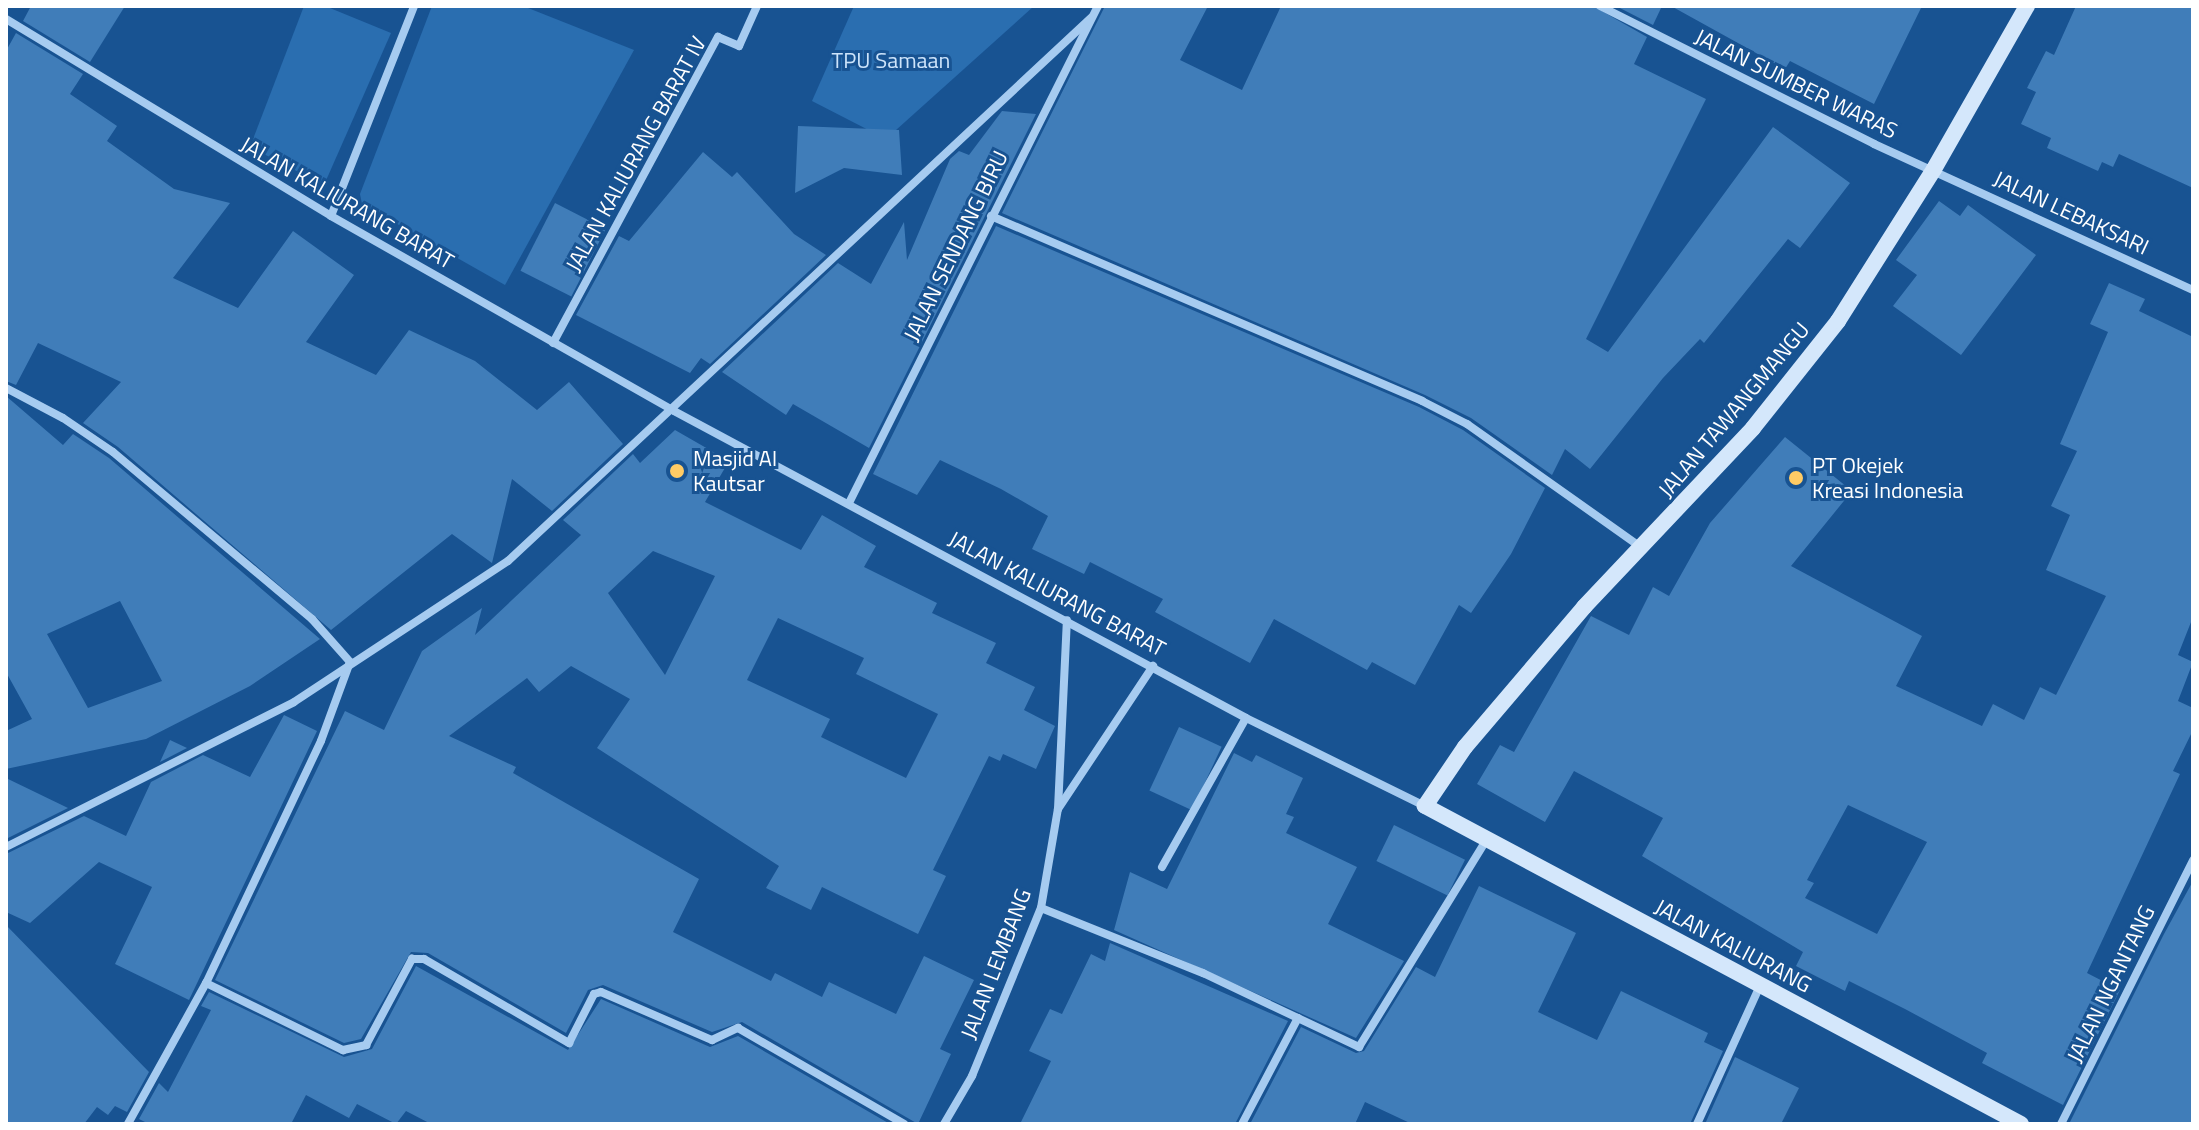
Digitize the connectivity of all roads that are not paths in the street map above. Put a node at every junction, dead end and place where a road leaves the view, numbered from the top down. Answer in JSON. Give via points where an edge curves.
{"nodes":[{"id":1,"x":414,"y":6,"type":"edge"},
{"id":2,"x":757,"y":6,"type":"edge"},
{"id":3,"x":1098,"y":6,"type":"edge"},
{"id":4,"x":1600,"y":6,"type":"edge"},
{"id":5,"x":2027,"y":6,"type":"edge"},
{"id":6,"x":1091,"y":18,"type":"junction"},
{"id":7,"x":6,"y":19,"type":"edge"},
{"id":8,"x":1934,"y":169,"type":"junction"},
{"id":9,"x":331,"y":216,"type":"junction"},
{"id":10,"x":991,"y":216,"type":"junction"},
{"id":11,"x":2193,"y":290,"type":"edge"},
{"id":12,"x":553,"y":343,"type":"junction"},
{"id":13,"x":6,"y":388,"type":"edge"},
{"id":14,"x":674,"y":411,"type":"junction"},
{"id":15,"x":849,"y":503,"type":"junction"},
{"id":16,"x":1642,"y":548,"type":"junction"},
{"id":17,"x":1067,"y":620,"type":"junction"},
{"id":18,"x":350,"y":662,"type":"junction"},
{"id":19,"x":1153,"y":666,"type":"junction"},
{"id":20,"x":1246,"y":718,"type":"junction"},
{"id":21,"x":1425,"y":806,"type":"junction"},
{"id":22,"x":1058,"y":809,"type":"junction"},
{"id":23,"x":1487,"y":839,"type":"junction"},
{"id":24,"x":6,"y":847,"type":"edge"},
{"id":25,"x":2193,"y":860,"type":"edge"},
{"id":26,"x":1162,"y":867,"type":"dead end"},
{"id":27,"x":1041,"y":908,"type":"junction"},
{"id":28,"x":206,"y":983,"type":"junction"},
{"id":29,"x":1760,"y":986,"type":"junction"},
{"id":30,"x":1298,"y":1018,"type":"junction"},
{"id":31,"x":128,"y":1124,"type":"edge"},
{"id":32,"x":904,"y":1124,"type":"edge"},
{"id":33,"x":944,"y":1124,"type":"edge"},
{"id":34,"x":1242,"y":1124,"type":"edge"},
{"id":35,"x":1697,"y":1124,"type":"edge"},
{"id":36,"x":2021,"y":1124,"type":"edge"},
{"id":37,"x":2061,"y":1124,"type":"edge"}],
"edges":[{"from":1,"to":9,"type":"street"},
{"from":2,"to":12,"type":"street","name":"JALAN KALIURANG BARAT IV","via":[[739,46],[718,37]]},
{"from":3,"to":6,"type":"street","name":"JALAN SENDANG BIRU"},
{"from":4,"to":8,"type":"street","name":"JALAN SUMBER WARAS"},
{"from":5,"to":8,"type":"main road","name":"JALAN TAWANGMANGU"},
{"from":6,"to":10,"type":"street","name":"JALAN SENDANG BIRU"},
{"from":6,"to":14,"type":"street"},
{"from":7,"to":9,"type":"street","name":"JALAN KALIURANG BARAT"},
{"from":8,"to":11,"type":"street","name":"JALAN LEBAKSARI"},
{"from":8,"to":16,"type":"main road","name":"JALAN TAWANGMANGU","via":[[1838,321],[1753,428]]},
{"from":9,"to":12,"type":"street","name":"JALAN KALIURANG BARAT"},
{"from":10,"to":15,"type":"street","name":"JALAN SENDANG BIRU"},
{"from":10,"to":16,"type":"street","via":[[1422,401],[1467,424]]},
{"from":12,"to":14,"type":"street","name":"JALAN KALIURANG BARAT"},
{"from":13,"to":18,"type":"street","via":[[113,452],[312,619]]},
{"from":14,"to":15,"type":"street","name":"JALAN KALIURANG BARAT"},
{"from":14,"to":18,"type":"street","via":[[597,474],[508,561]]},
{"from":15,"to":17,"type":"street","name":"JALAN KALIURANG BARAT"},
{"from":16,"to":21,"type":"main road","name":"JALAN TAWANGMANGU","via":[[1465,747]]},
{"from":17,"to":19,"type":"street","name":"JALAN KALIURANG BARAT"},
{"from":17,"to":22,"type":"street","name":"JALAN LEMBANG"},
{"from":18,"to":24,"type":"street","via":[[294,702]]},
{"from":18,"to":28,"type":"street","via":[[321,741]]},
{"from":19,"to":20,"type":"street","name":"JALAN KALIURANG BARAT"},
{"from":19,"to":22,"type":"street","name":"JALAN LEMBANG"},
{"from":20,"to":21,"type":"street","name":"JALAN KALIURANG BARAT"},
{"from":20,"to":26,"type":"street"},
{"from":21,"to":23,"type":"main road","name":"JALAN KALIURANG"},
{"from":22,"to":27,"type":"street","name":"JALAN LEMBANG"},
{"from":23,"to":29,"type":"main road","name":"JALAN KALIURANG"},
{"from":23,"to":30,"type":"street","via":[[1359,1047]]},
{"from":25,"to":37,"type":"street","name":"JALAN NGANTANG"},
{"from":27,"to":30,"type":"street"},
{"from":27,"to":33,"type":"street","name":"JALAN LEMBANG","via":[[972,1076]]},
{"from":28,"to":31,"type":"street"},
{"from":28,"to":32,"type":"street","via":[[343,1050],[366,1045],[412,959],[424,959],[569,1043],[594,994],[601,992],[712,1040],[738,1028]]},
{"from":29,"to":35,"type":"street"},
{"from":29,"to":36,"type":"main road","name":"JALAN KALIURANG"},
{"from":30,"to":34,"type":"street"}]}
